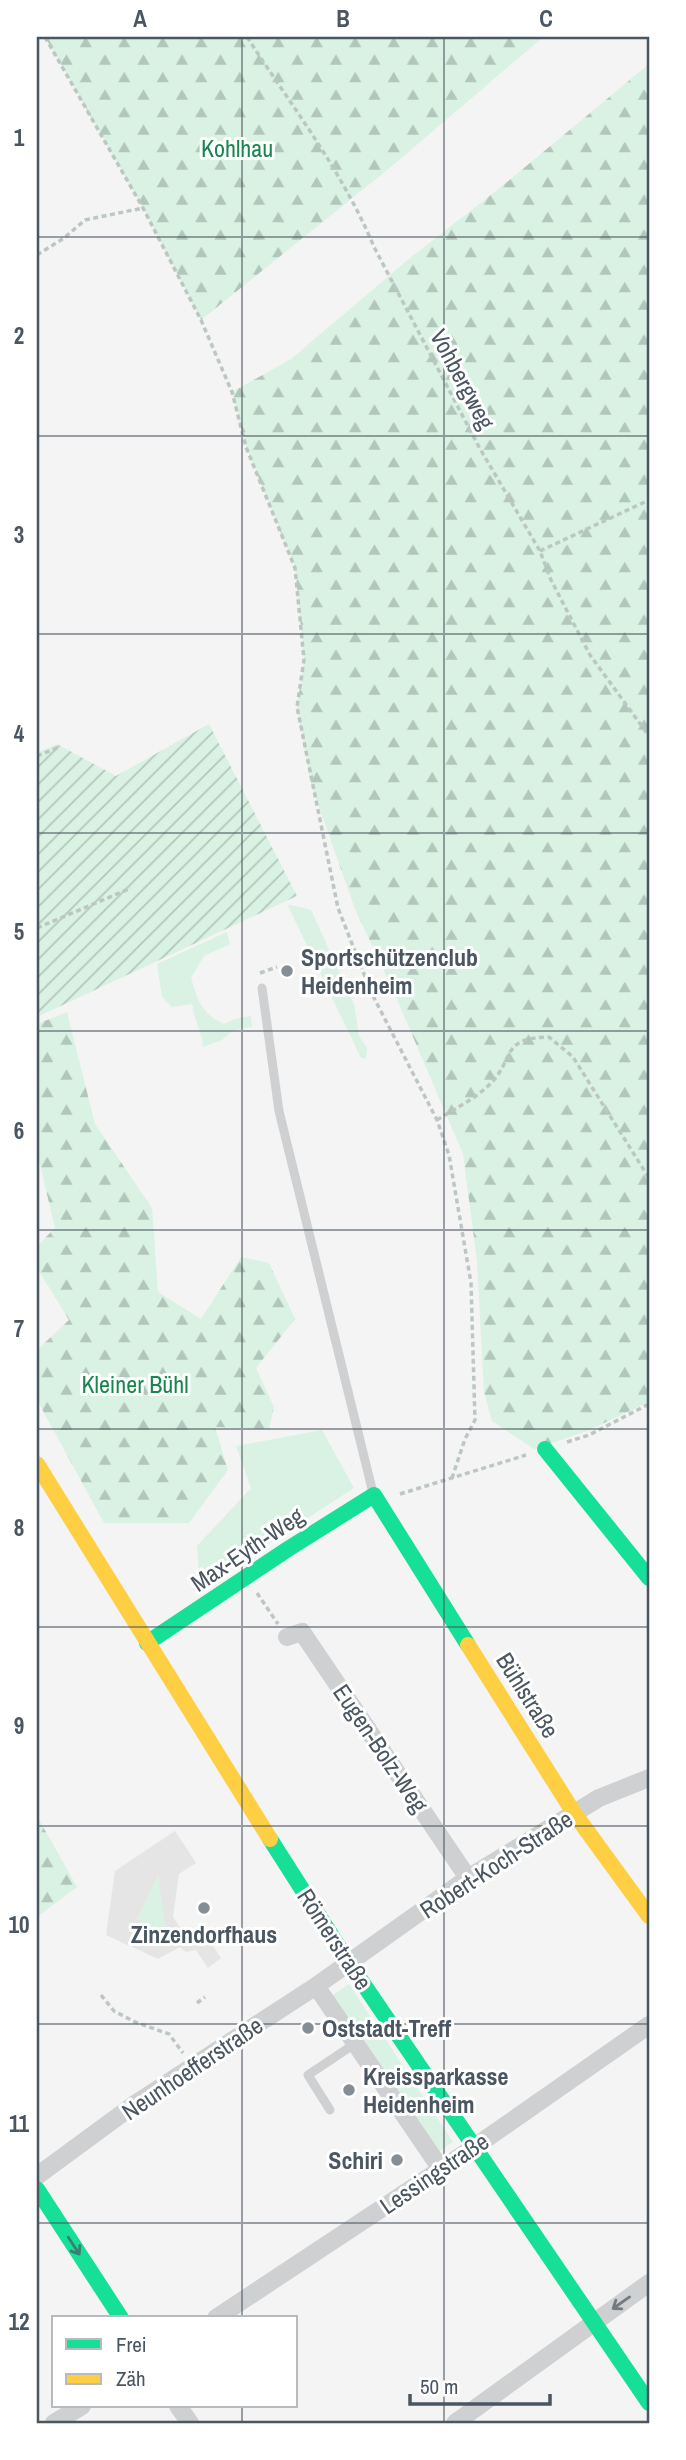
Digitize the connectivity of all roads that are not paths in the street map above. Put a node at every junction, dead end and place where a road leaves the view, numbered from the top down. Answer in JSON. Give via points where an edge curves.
{"nodes":[{"id":1,"x":262,"y":988,"type":"dead end"},
{"id":2,"x":545,"y":1449,"type":"dead end"},
{"id":3,"x":37,"y":1464,"type":"edge"},
{"id":4,"x":374,"y":1495,"type":"junction"},
{"id":5,"x":649,"y":1578,"type":"edge"},
{"id":6,"x":288,"y":1637,"type":"road end"},
{"id":7,"x":147,"y":1643,"type":"junction"},
{"id":8,"x":649,"y":1778,"type":"edge"},
{"id":9,"x":574,"y":1813,"type":"junction"},
{"id":10,"x":468,"y":1878,"type":"junction"},
{"id":11,"x":649,"y":1916,"type":"edge"},
{"id":12,"x":349,"y":1963,"type":"junction"},
{"id":13,"x":316,"y":1986,"type":"junction"},
{"id":14,"x":649,"y":2025,"type":"edge"},
{"id":15,"x":356,"y":2043,"type":"junction"},
{"id":16,"x":330,"y":2110,"type":"dead end"},
{"id":17,"x":474,"y":2148,"type":"junction"},
{"id":18,"x":441,"y":2169,"type":"junction"},
{"id":19,"x":37,"y":2176,"type":"edge"},
{"id":20,"x":37,"y":2189,"type":"edge"},
{"id":21,"x":649,"y":2283,"type":"edge"},
{"id":22,"x":120,"y":2316,"type":"edge"},
{"id":23,"x":219,"y":2316,"type":"edge"},
{"id":24,"x":593,"y":2322,"type":"junction"},
{"id":25,"x":649,"y":2403,"type":"edge"},
{"id":26,"x":79,"y":2408,"type":"edge"},
{"id":27,"x":179,"y":2408,"type":"edge"},
{"id":28,"x":54,"y":2423,"type":"edge"},
{"id":29,"x":190,"y":2423,"type":"edge"},
{"id":30,"x":455,"y":2423,"type":"edge"}],
"edges":[{"from":1,"to":4,"type":"lane","via":[[279,1111]]},
{"from":2,"to":5,"type":"street"},
{"from":3,"to":7,"type":"street","name":"Römerstraße"},
{"from":4,"to":7,"type":"street","name":"Max-Eyth-Weg","via":[[304,1536]]},
{"from":4,"to":9,"type":"street","name":"Bühlstraße"},
{"from":6,"to":10,"type":"street","name":"Eugen-Bolz-Weg","via":[[302,1632]]},
{"from":7,"to":12,"type":"street","name":"Römerstraße"},
{"from":8,"to":9,"type":"street","name":"Robert-Koch-Straße","via":[[599,1797]]},
{"from":9,"to":10,"type":"street","name":"Robert-Koch-Straße"},
{"from":9,"to":11,"type":"street","name":"Bühlstraße"},
{"from":10,"to":12,"type":"street","name":"Robert-Koch-Straße"},
{"from":12,"to":13,"type":"street","name":"Neunhoefferstraße"},
{"from":12,"to":17,"type":"street","name":"Römerstraße"},
{"from":13,"to":15,"type":"street","name":"Römerstraße"},
{"from":13,"to":19,"type":"street","name":"Neunhoefferstraße","via":[[135,2104]]},
{"from":14,"to":17,"type":"street","name":"Lessingstraße"},
{"from":15,"to":16,"type":"lane","via":[[308,2075]]},
{"from":15,"to":18,"type":"street","name":"Römerstraße"},
{"from":17,"to":18,"type":"street","name":"Lessingstraße"},
{"from":17,"to":24,"type":"street","name":"Römerstraße"},
{"from":18,"to":23,"type":"street","name":"Lessingstraße"},
{"from":20,"to":22,"type":"street","one_way":true},
{"from":21,"to":24,"type":"street","one_way":true},
{"from":24,"to":25,"type":"street","name":"Römerstraße"},
{"from":24,"to":30,"type":"street"},
{"from":26,"to":28,"type":"street"},
{"from":27,"to":29,"type":"street"}]}
